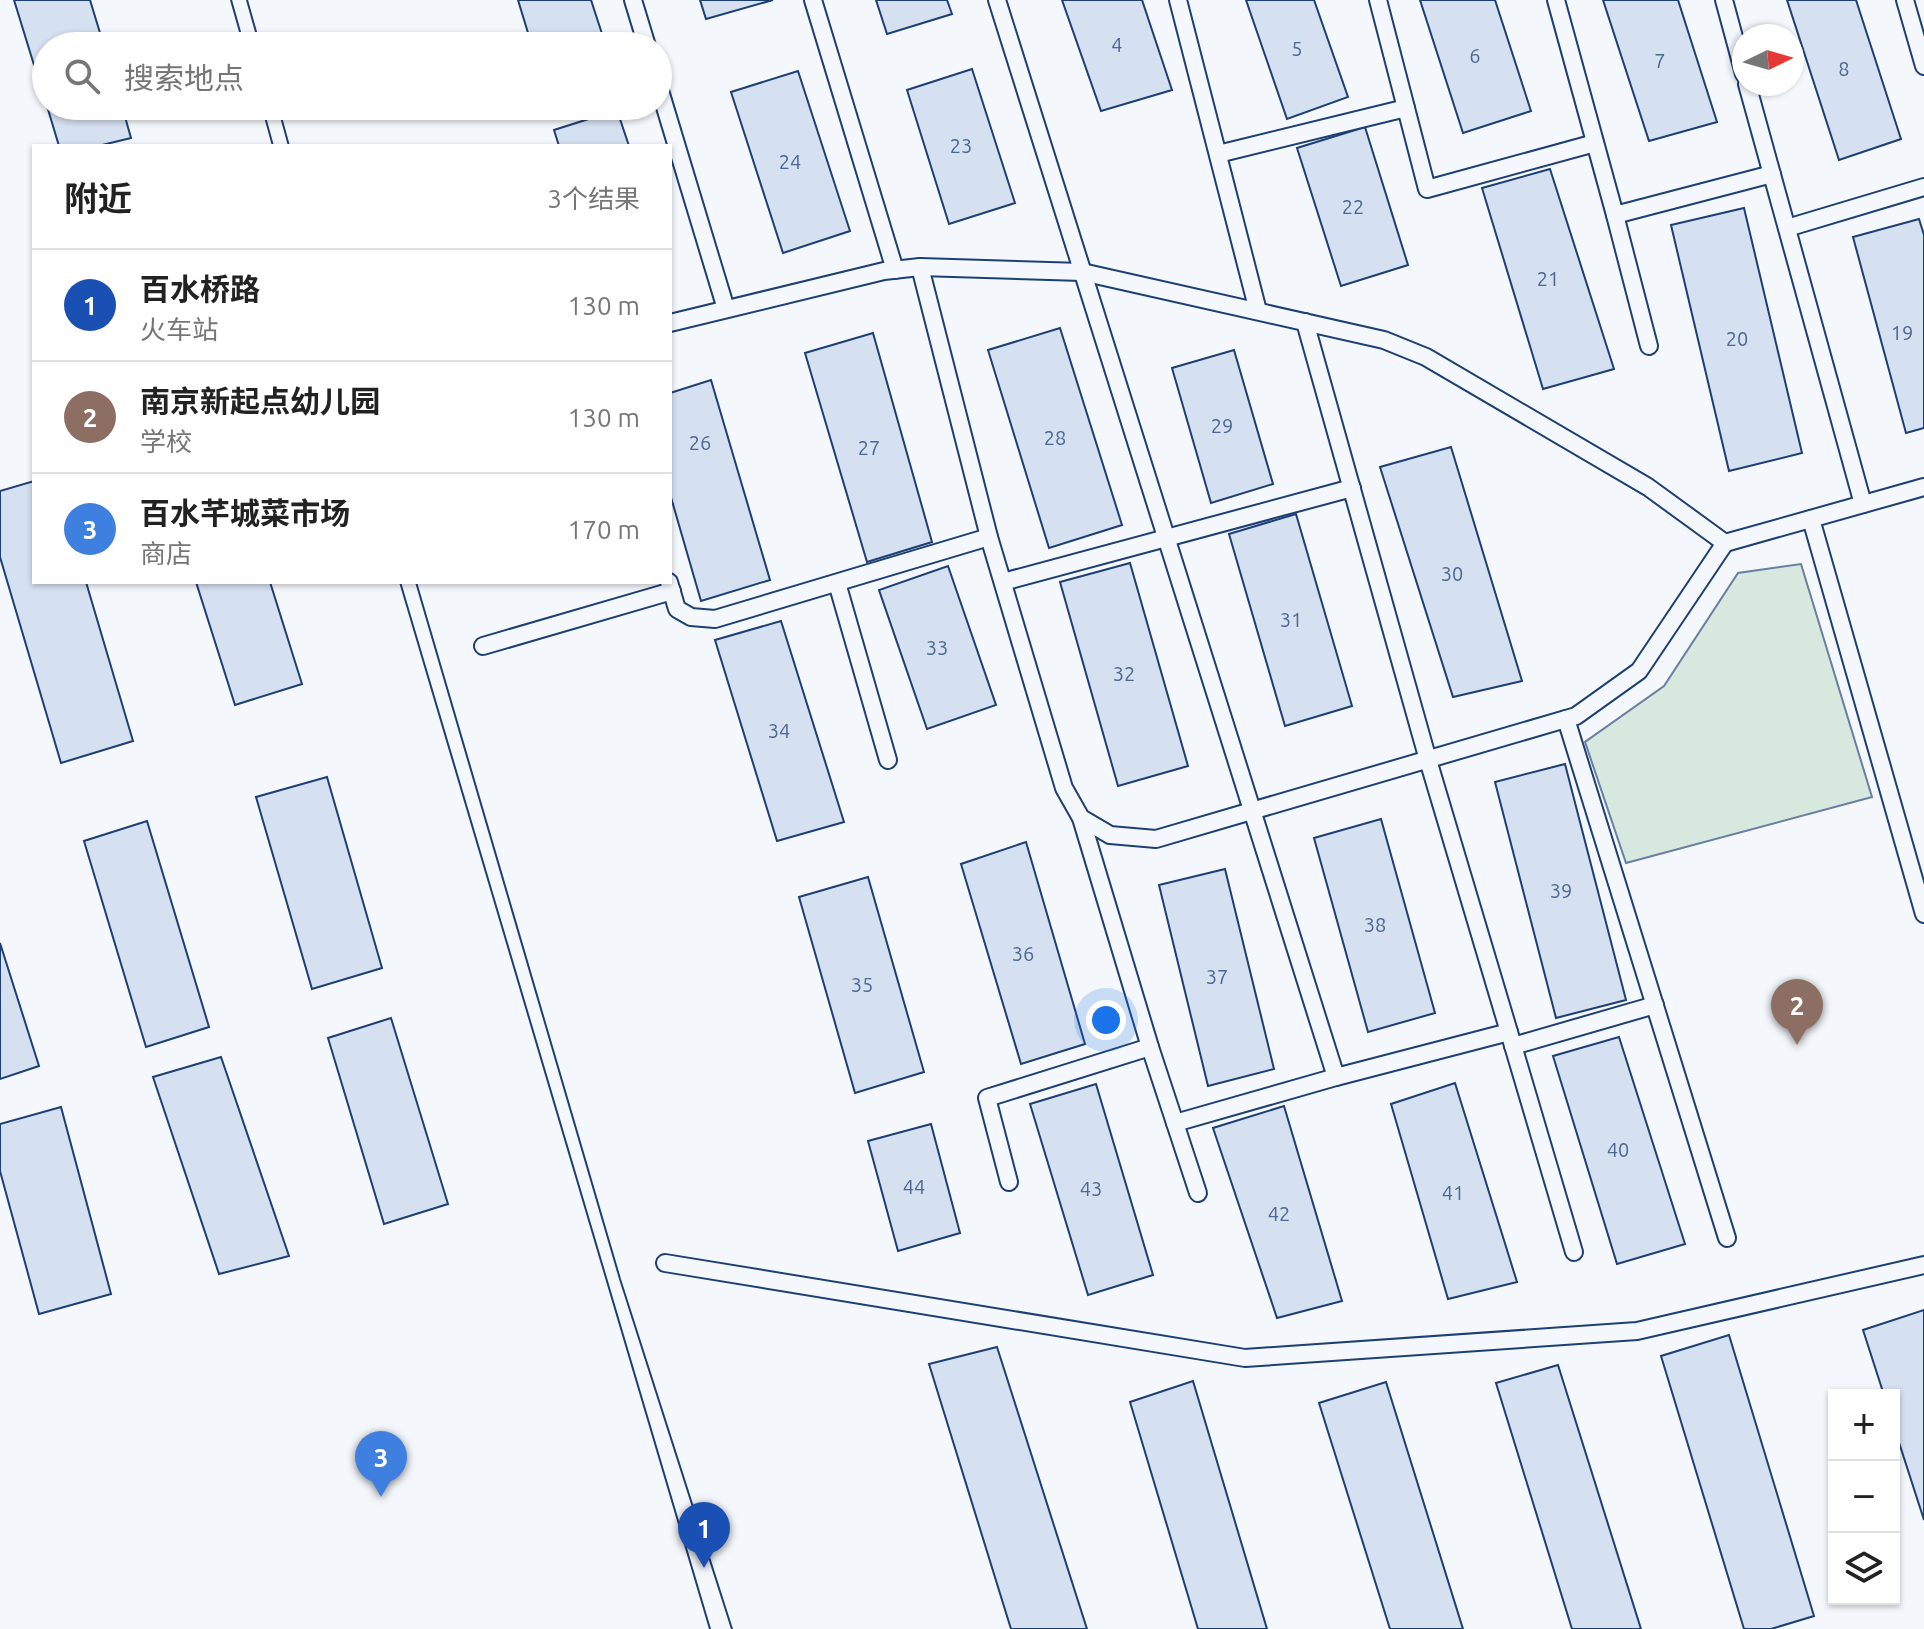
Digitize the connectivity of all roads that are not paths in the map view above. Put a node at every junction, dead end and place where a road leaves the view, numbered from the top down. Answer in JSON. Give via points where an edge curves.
{"nodes":[{"id":1,"x":633,"y":0,"type":"edge"},
{"id":2,"x":813,"y":0,"type":"edge"},
{"id":3,"x":997,"y":0,"type":"edge"},
{"id":4,"x":1178,"y":0,"type":"edge"},
{"id":5,"x":1378,"y":0,"type":"edge"},
{"id":6,"x":1556,"y":0,"type":"edge"},
{"id":7,"x":1724,"y":0,"type":"edge"},
{"id":8,"x":1905,"y":0,"type":"edge"},
{"id":9,"x":1732,"y":30,"type":"edge"},
{"id":10,"x":643,"y":32,"type":"edge"},
{"id":11,"x":1924,"y":66,"type":"edge"},
{"id":12,"x":1750,"y":96,"type":"edge"},
{"id":13,"x":1406,"y":108,"type":"junction"},
{"id":14,"x":669,"y":120,"type":"edge"},
{"id":15,"x":1595,"y":143,"type":"junction"},
{"id":16,"x":1218,"y":154,"type":"junction"},
{"id":17,"x":1772,"y":174,"type":"junction"},
{"id":18,"x":1924,"y":187,"type":"edge"},
{"id":19,"x":1615,"y":215,"type":"junction"},
{"id":20,"x":1787,"y":228,"type":"junction"},
{"id":21,"x":920,"y":267,"type":"junction"},
{"id":22,"x":895,"y":270,"type":"junction"},
{"id":23,"x":1082,"y":272,"type":"junction"},
{"id":24,"x":726,"y":309,"type":"junction"},
{"id":25,"x":1258,"y":311,"type":"junction"},
{"id":26,"x":672,"y":322,"type":"edge"},
{"id":27,"x":1305,"y":322,"type":"junction"},
{"id":28,"x":1649,"y":346,"type":"dead end"},
{"id":29,"x":1924,"y":487,"type":"edge"},
{"id":30,"x":1352,"y":488,"type":"junction"},
{"id":31,"x":1863,"y":504,"type":"junction"},
{"id":32,"x":1811,"y":519,"type":"junction"},
{"id":33,"x":989,"y":537,"type":"junction"},
{"id":34,"x":1165,"y":538,"type":"junction"},
{"id":35,"x":1725,"y":543,"type":"junction"},
{"id":36,"x":1003,"y":582,"type":"junction"},
{"id":37,"x":837,"y":583,"type":"junction"},
{"id":38,"x":670,"y":586,"type":"edge"},
{"id":39,"x":483,"y":646,"type":"dead end"},
{"id":40,"x":1566,"y":719,"type":"junction"},
{"id":41,"x":888,"y":760,"type":"dead end"},
{"id":42,"x":1428,"y":760,"type":"junction"},
{"id":43,"x":1252,"y":811,"type":"junction"},
{"id":44,"x":1081,"y":818,"type":"junction"},
{"id":45,"x":1924,"y":914,"type":"edge"},
{"id":46,"x":1655,"y":1005,"type":"junction"},
{"id":47,"x":1511,"y":1039,"type":"junction"},
{"id":48,"x":1150,"y":1047,"type":"junction"},
{"id":49,"x":1336,"y":1077,"type":"junction"},
{"id":50,"x":1175,"y":1123,"type":"junction"},
{"id":51,"x":1009,"y":1182,"type":"dead end"},
{"id":52,"x":1198,"y":1193,"type":"dead end"},
{"id":53,"x":1727,"y":1238,"type":"dead end"},
{"id":54,"x":1574,"y":1252,"type":"dead end"},
{"id":55,"x":665,"y":1263,"type":"dead end"},
{"id":56,"x":1924,"y":1265,"type":"edge"}],
"edges":[{"from":1,"to":10,"type":"lane"},
{"from":2,"to":22,"type":"lane"},
{"from":3,"to":23,"type":"lane"},
{"from":4,"to":16,"type":"lane"},
{"from":5,"to":13,"type":"lane"},
{"from":6,"to":15,"type":"lane"},
{"from":7,"to":9,"type":"lane"},
{"from":8,"to":11,"type":"lane"},
{"from":12,"to":17,"type":"lane"},
{"from":13,"to":15,"type":"lane","via":[[1427,189]]},
{"from":13,"to":16,"type":"lane"},
{"from":14,"to":24,"type":"lane"},
{"from":15,"to":19,"type":"lane"},
{"from":16,"to":25,"type":"lane"},
{"from":17,"to":19,"type":"lane"},
{"from":17,"to":20,"type":"lane"},
{"from":18,"to":20,"type":"lane"},
{"from":19,"to":28,"type":"lane"},
{"from":20,"to":31,"type":"lane"},
{"from":21,"to":22,"type":"lane"},
{"from":21,"to":23,"type":"lane"},
{"from":21,"to":33,"type":"lane"},
{"from":22,"to":24,"type":"lane"},
{"from":23,"to":25,"type":"lane"},
{"from":23,"to":34,"type":"lane"},
{"from":24,"to":26,"type":"lane"},
{"from":25,"to":27,"type":"lane"},
{"from":27,"to":30,"type":"lane"},
{"from":27,"to":35,"type":"lane","via":[[1384,340],[1426,357],[1648,487]]},
{"from":29,"to":31,"type":"lane"},
{"from":30,"to":34,"type":"lane"},
{"from":30,"to":42,"type":"lane"},
{"from":31,"to":32,"type":"lane"},
{"from":32,"to":35,"type":"lane"},
{"from":32,"to":45,"type":"lane"},
{"from":33,"to":36,"type":"lane"},
{"from":33,"to":37,"type":"lane"},
{"from":34,"to":36,"type":"lane"},
{"from":34,"to":43,"type":"lane"},
{"from":35,"to":40,"type":"lane","via":[[1639,671]]},
{"from":36,"to":44,"type":"lane","via":[[1064,788]]},
{"from":37,"to":38,"type":"lane","via":[[715,619],[691,617],[677,609]]},
{"from":37,"to":41,"type":"lane"},
{"from":38,"to":39,"type":"lane"},
{"from":40,"to":42,"type":"lane"},
{"from":40,"to":46,"type":"lane"},
{"from":42,"to":43,"type":"lane"},
{"from":42,"to":47,"type":"lane"},
{"from":43,"to":44,"type":"lane","via":[[1156,839],[1110,835]]},
{"from":43,"to":49,"type":"lane"},
{"from":44,"to":48,"type":"lane"},
{"from":46,"to":47,"type":"lane"},
{"from":46,"to":53,"type":"lane"},
{"from":47,"to":49,"type":"lane"},
{"from":47,"to":54,"type":"lane"},
{"from":48,"to":50,"type":"lane"},
{"from":48,"to":51,"type":"lane","via":[[987,1098]]},
{"from":49,"to":50,"type":"lane"},
{"from":50,"to":52,"type":"lane"},
{"from":55,"to":56,"type":"lane","via":[[1245,1358],[1637,1331]]}]}
